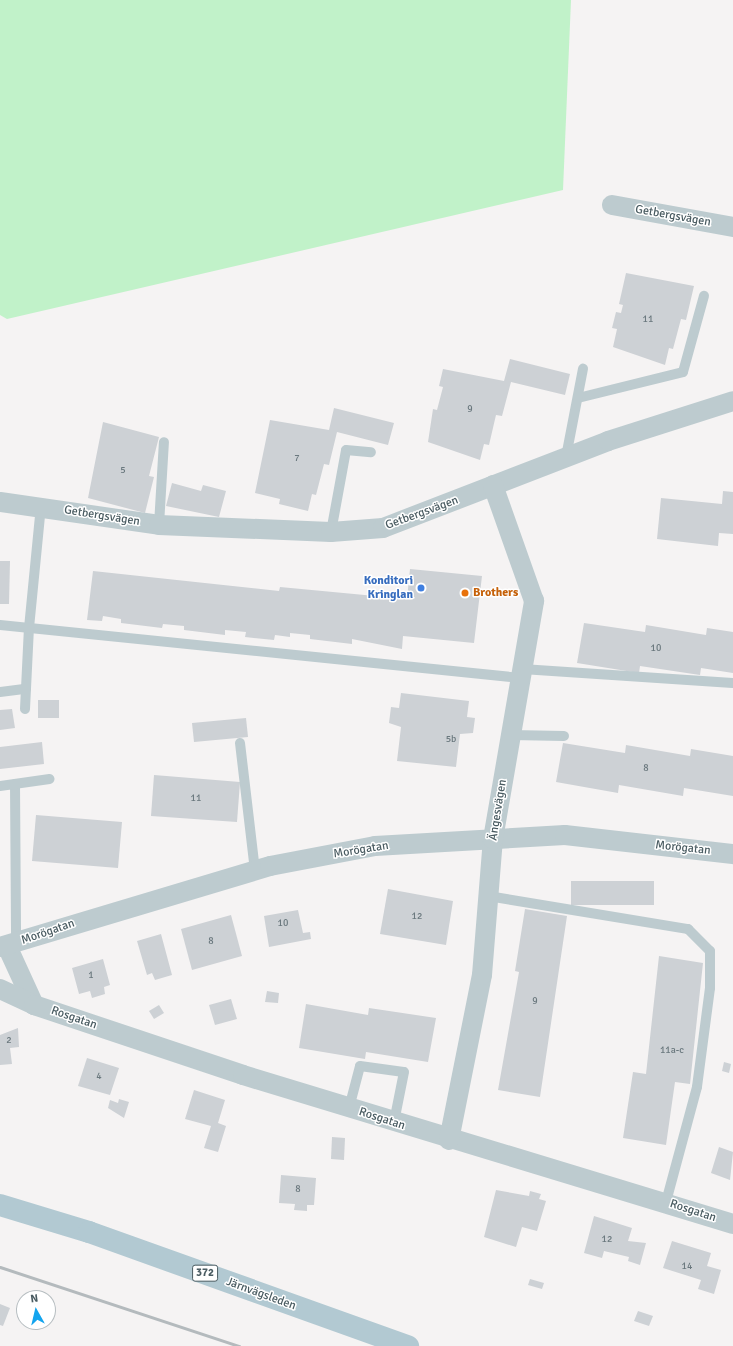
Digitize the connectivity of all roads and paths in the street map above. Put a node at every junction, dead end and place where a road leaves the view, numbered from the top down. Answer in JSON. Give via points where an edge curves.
{"nodes":[{"id":1,"x":612,"y":205,"type":"dead end"},
{"id":2,"x":733,"y":227,"type":"edge"},
{"id":3,"x":704,"y":296,"type":"dead end"},
{"id":4,"x":583,"y":369,"type":"dead end"},
{"id":5,"x":578,"y":398,"type":"junction"},
{"id":6,"x":733,"y":401,"type":"edge"},
{"id":7,"x":164,"y":442,"type":"dead end"},
{"id":8,"x":371,"y":452,"type":"dead end"},
{"id":9,"x":566,"y":458,"type":"junction"},
{"id":10,"x":494,"y":485,"type":"junction"},
{"id":11,"x":0,"y":502,"type":"edge"},
{"id":12,"x":41,"y":506,"type":"junction"},
{"id":13,"x":159,"y":525,"type":"junction"},
{"id":14,"x":331,"y":532,"type":"junction"},
{"id":15,"x":0,"y":626,"type":"edge"},
{"id":16,"x":28,"y":628,"type":"junction"},
{"id":17,"x":522,"y":673,"type":"junction"},
{"id":18,"x":733,"y":683,"type":"edge"},
{"id":19,"x":26,"y":689,"type":"junction"},
{"id":20,"x":0,"y":692,"type":"edge"},
{"id":21,"x":25,"y":709,"type":"dead end"},
{"id":22,"x":511,"y":735,"type":"junction"},
{"id":23,"x":564,"y":736,"type":"dead end"},
{"id":24,"x":240,"y":744,"type":"dead end"},
{"id":25,"x":50,"y":779,"type":"dead end"},
{"id":26,"x":15,"y":784,"type":"junction"},
{"id":27,"x":0,"y":786,"type":"edge"},
{"id":28,"x":493,"y":839,"type":"junction"},
{"id":29,"x":733,"y":854,"type":"edge"},
{"id":30,"x":255,"y":870,"type":"junction"},
{"id":31,"x":488,"y":896,"type":"junction"},
{"id":32,"x":8,"y":945,"type":"edge"},
{"id":33,"x":0,"y":989,"type":"edge"},
{"id":34,"x":34,"y":1005,"type":"junction"},
{"id":35,"x":349,"y":1108,"type":"junction"},
{"id":36,"x":394,"y":1122,"type":"junction"},
{"id":37,"x":449,"y":1140,"type":"junction"},
{"id":38,"x":666,"y":1202,"type":"junction"},
{"id":39,"x":0,"y":1204,"type":"edge"},
{"id":40,"x":733,"y":1224,"type":"edge"},
{"id":41,"x":408,"y":1346,"type":"edge"}],
"edges":[{"from":1,"to":2,"type":"street","name":"Getbergsvägen"},
{"from":3,"to":5,"type":"lane","via":[[683,372]]},
{"from":4,"to":5,"type":"lane"},
{"from":5,"to":9,"type":"lane"},
{"from":6,"to":9,"type":"street","name":"Getbergsvägen"},
{"from":7,"to":13,"type":"lane"},
{"from":8,"to":14,"type":"lane","via":[[346,450]]},
{"from":9,"to":10,"type":"street","name":"Getbergsvägen"},
{"from":10,"to":14,"type":"street","name":"Getbergsvägen","via":[[382,528]]},
{"from":10,"to":17,"type":"street","name":"Ängesvägen","via":[[534,601]]},
{"from":11,"to":12,"type":"street","name":"Getbergsvägen"},
{"from":12,"to":13,"type":"street","name":"Getbergsvägen"},
{"from":12,"to":16,"type":"lane"},
{"from":13,"to":14,"type":"street","name":"Getbergsvägen"},
{"from":15,"to":16,"type":"lane"},
{"from":16,"to":17,"type":"lane"},
{"from":16,"to":19,"type":"lane"},
{"from":17,"to":18,"type":"lane"},
{"from":17,"to":22,"type":"street","name":"Ängesvägen"},
{"from":19,"to":20,"type":"lane"},
{"from":19,"to":21,"type":"lane"},
{"from":22,"to":23,"type":"lane"},
{"from":22,"to":28,"type":"street","name":"Ängesvägen"},
{"from":24,"to":30,"type":"lane"},
{"from":25,"to":26,"type":"lane"},
{"from":26,"to":27,"type":"lane"},
{"from":26,"to":32,"type":"lane"},
{"from":28,"to":29,"type":"street","name":"Morögatan","via":[[565,835]]},
{"from":28,"to":30,"type":"street","name":"Morögatan","via":[[375,846]]},
{"from":28,"to":31,"type":"street","name":"Ängesvägen"},
{"from":30,"to":32,"type":"street","name":"Morögatan","via":[[105,912]]},
{"from":31,"to":37,"type":"street","name":"Ängesvägen","via":[[482,975]]},
{"from":31,"to":38,"type":"lane","via":[[688,929],[710,951],[710,988],[697,1087]]},
{"from":32,"to":34,"type":"street"},
{"from":33,"to":34,"type":"street","name":"Rosgatan"},
{"from":34,"to":35,"type":"street","name":"Rosgatan"},
{"from":35,"to":36,"type":"street","name":"Rosgatan"},
{"from":35,"to":36,"type":"lane","via":[[360,1066],[404,1072]]},
{"from":36,"to":37,"type":"street","name":"Rosgatan"},
{"from":37,"to":38,"type":"street","name":"Rosgatan"},
{"from":38,"to":40,"type":"street","name":"Rosgatan"},
{"from":39,"to":41,"type":"main road","name":"Järnvägsleden","number":"372","via":[[89,1232]]}]}
